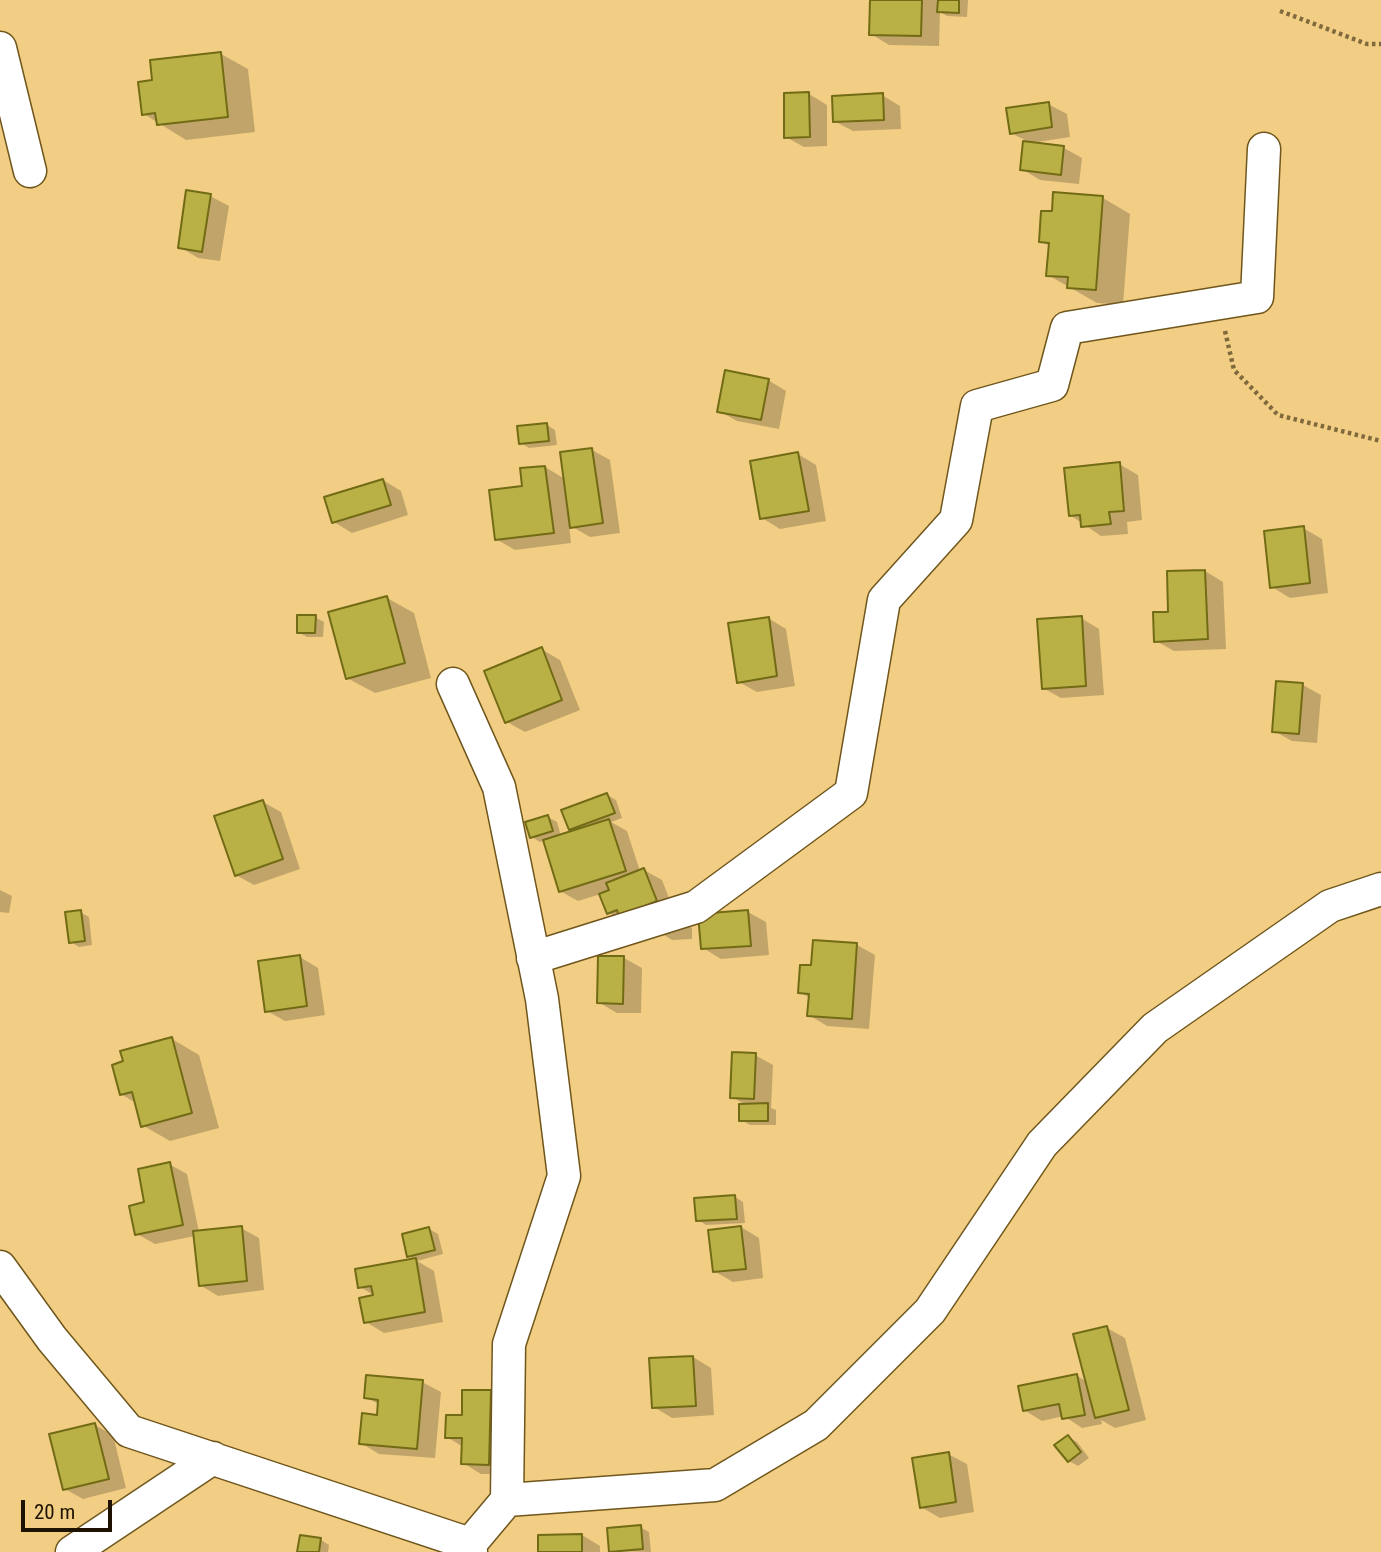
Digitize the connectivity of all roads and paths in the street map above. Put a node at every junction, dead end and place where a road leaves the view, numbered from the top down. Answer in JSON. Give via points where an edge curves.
{"nodes":[{"id":1,"x":1280,"y":11,"type":"dead end"},
{"id":2,"x":1381,"y":44,"type":"edge"},
{"id":3,"x":0,"y":48,"type":"edge"},
{"id":4,"x":1265,"y":149,"type":"dead end"},
{"id":5,"x":30,"y":171,"type":"dead end"},
{"id":6,"x":1218,"y":303,"type":"junction"},
{"id":7,"x":1381,"y":441,"type":"edge"},
{"id":8,"x":453,"y":684,"type":"dead end"},
{"id":9,"x":1381,"y":890,"type":"edge"},
{"id":10,"x":533,"y":958,"type":"junction"},
{"id":11,"x":0,"y":1267,"type":"edge"},
{"id":12,"x":213,"y":1458,"type":"junction"},
{"id":13,"x":507,"y":1500,"type":"junction"},
{"id":14,"x":471,"y":1548,"type":"edge"},
{"id":15,"x":72,"y":1552,"type":"edge"}],
"edges":[{"from":1,"to":2,"type":"path","via":[[1367,44]]},
{"from":3,"to":5,"type":"street"},
{"from":4,"to":6,"type":"street","via":[[1257,297]]},
{"from":6,"to":7,"type":"path","via":[[1234,370],[1278,415]]},
{"from":6,"to":10,"type":"street","via":[[1067,328],[1052,385],[977,406],[956,520],[884,600],[851,793],[696,907]]},
{"from":8,"to":10,"type":"street","via":[[499,787]]},
{"from":9,"to":13,"type":"street","via":[[1330,906],[1155,1028],[1042,1144],[929,1311],[816,1425],[715,1485]]},
{"from":10,"to":13,"type":"street","via":[[564,1176],[509,1344]]},
{"from":11,"to":12,"type":"street","via":[[52,1339],[129,1431]]},
{"from":12,"to":14,"type":"street"},
{"from":12,"to":15,"type":"street"},
{"from":13,"to":14,"type":"street"}]}
